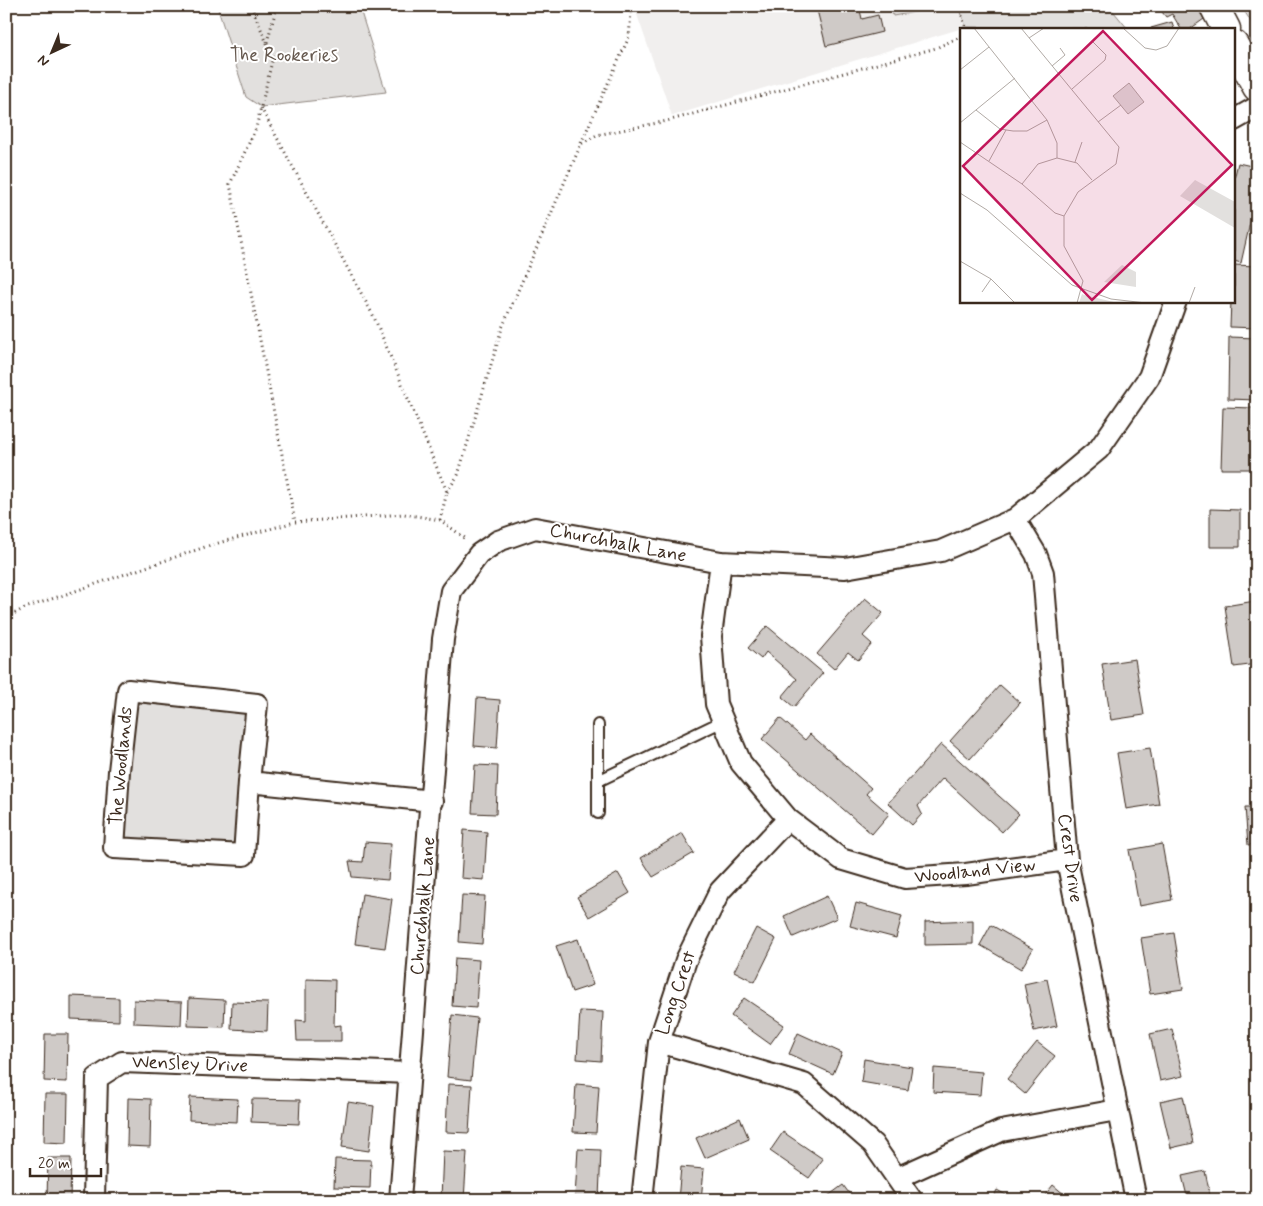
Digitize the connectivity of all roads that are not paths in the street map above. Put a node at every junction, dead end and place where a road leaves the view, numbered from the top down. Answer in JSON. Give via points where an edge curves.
{"nodes":[{"id":1,"x":1214,"y":6,"type":"edge"},
{"id":2,"x":1225,"y":28,"type":"edge"},
{"id":3,"x":1236,"y":49,"type":"edge"},
{"id":4,"x":1257,"y":87,"type":"edge"},
{"id":5,"x":1257,"y":107,"type":"edge"},
{"id":6,"x":1236,"y":119,"type":"edge"},
{"id":7,"x":1176,"y":302,"type":"edge"},
{"id":8,"x":1015,"y":519,"type":"junction"},
{"id":9,"x":721,"y":562,"type":"junction"},
{"id":10,"x":723,"y":721,"type":"junction"},
{"id":11,"x":598,"y":725,"type":"dead end"},
{"id":12,"x":598,"y":781,"type":"junction"},
{"id":13,"x":249,"y":782,"type":"junction"},
{"id":14,"x":432,"y":801,"type":"junction"},
{"id":15,"x":598,"y":813,"type":"dead end"},
{"id":16,"x":788,"y":819,"type":"junction"},
{"id":17,"x":1067,"y":860,"type":"junction"},
{"id":18,"x":659,"y":1042,"type":"junction"},
{"id":19,"x":409,"y":1073,"type":"junction"},
{"id":20,"x":1117,"y":1110,"type":"junction"},
{"id":21,"x":897,"y":1178,"type":"junction"},
{"id":22,"x":94,"y":1198,"type":"dead end"},
{"id":23,"x":400,"y":1200,"type":"edge"},
{"id":24,"x":642,"y":1200,"type":"edge"},
{"id":25,"x":912,"y":1200,"type":"edge"},
{"id":26,"x":1136,"y":1200,"type":"edge"}],
"edges":[{"from":1,"to":2,"type":"street"},
{"from":3,"to":4,"type":"street"},
{"from":5,"to":6,"type":"street"},
{"from":7,"to":8,"type":"street","name":"Churchbalk Lane","via":[[1149,377],[1099,448]]},
{"from":8,"to":9,"type":"street","name":"Churchbalk Lane","via":[[941,551],[845,568]]},
{"from":8,"to":17,"type":"street","name":"Crest Drive","via":[[1036,554],[1042,573]]},
{"from":9,"to":10,"type":"street","name":"Woodland View","via":[[711,636],[716,704]]},
{"from":9,"to":14,"type":"street","name":"Churchbalk Lane","via":[[535,528],[498,541],[479,554],[451,592],[443,638]]},
{"from":10,"to":12,"type":"lane"},
{"from":10,"to":16,"type":"street","name":"Woodland View","via":[[741,763]]},
{"from":11,"to":12,"type":"lane"},
{"from":12,"to":15,"type":"lane"},
{"from":13,"to":13,"type":"street","name":"The Woodlands","via":[[244,856],[114,848],[128,690],[257,704]]},
{"from":13,"to":14,"type":"street"},
{"from":14,"to":19,"type":"street","name":"Churchbalk Lane"},
{"from":16,"to":17,"type":"street","name":"Woodland View","via":[[841,858],[905,878],[966,874]]},
{"from":16,"to":18,"type":"street","name":"Long Crest","via":[[720,891],[686,960]]},
{"from":17,"to":20,"type":"street","name":"Crest Drive"},
{"from":18,"to":21,"type":"street","via":[[804,1084],[873,1144]]},
{"from":18,"to":24,"type":"street","name":"Long Crest"},
{"from":19,"to":22,"type":"street","name":"Wensley Drive","via":[[122,1062],[97,1078]]},
{"from":19,"to":23,"type":"street","name":"Churchbalk Lane"},
{"from":20,"to":21,"type":"street","via":[[1001,1131]]},
{"from":20,"to":26,"type":"street","name":"Crest Drive"},
{"from":21,"to":25,"type":"street"}]}
